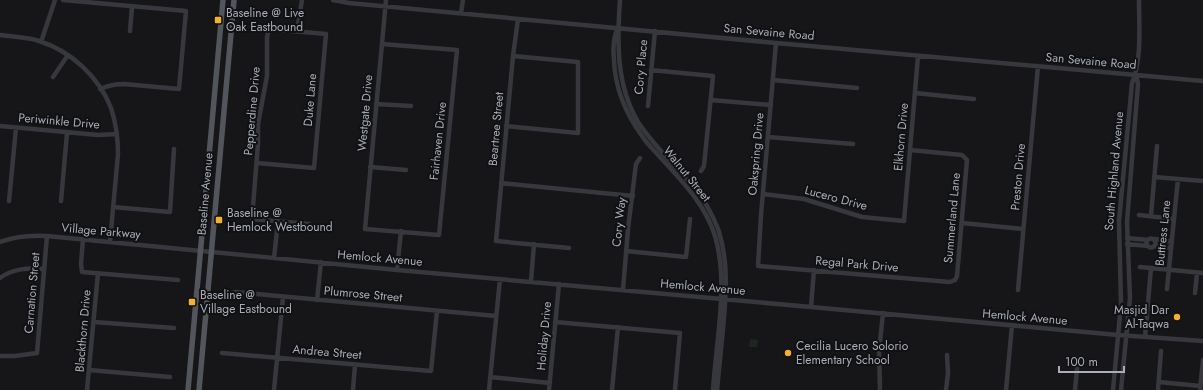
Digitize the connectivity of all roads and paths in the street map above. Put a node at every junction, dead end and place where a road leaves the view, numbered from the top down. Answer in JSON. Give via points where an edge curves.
{"nodes":[{"id":1,"x":55,"y":0,"type":"edge"},
{"id":2,"x":63,"y":0,"type":"edge"},
{"id":3,"x":223,"y":0,"type":"edge"},
{"id":4,"x":234,"y":0,"type":"edge"},
{"id":5,"x":302,"y":0,"type":"edge"},
{"id":6,"x":333,"y":0,"type":"edge"},
{"id":7,"x":386,"y":0,"type":"edge"},
{"id":8,"x":463,"y":0,"type":"edge"},
{"id":9,"x":620,"y":0,"type":"edge"},
{"id":10,"x":1138,"y":0,"type":"edge"},
{"id":11,"x":386,"y":6,"type":"junction"},
{"id":12,"x":132,"y":7,"type":"junction"},
{"id":13,"x":461,"y":13,"type":"junction"},
{"id":14,"x":518,"y":18,"type":"junction"},
{"id":15,"x":618,"y":28,"type":"junction"},
{"id":16,"x":130,"y":31,"type":"dead end"},
{"id":17,"x":297,"y":31,"type":"junction"},
{"id":18,"x":655,"y":31,"type":"junction"},
{"id":19,"x":0,"y":35,"type":"edge"},
{"id":20,"x":41,"y":42,"type":"junction"},
{"id":21,"x":776,"y":43,"type":"junction"},
{"id":22,"x":382,"y":44,"type":"junction"},
{"id":23,"x":68,"y":55,"type":"junction"},
{"id":24,"x":513,"y":56,"type":"junction"},
{"id":25,"x":918,"y":56,"type":"junction"},
{"id":26,"x":1038,"y":66,"type":"junction"},
{"id":27,"x":651,"y":70,"type":"junction"},
{"id":28,"x":1136,"y":75,"type":"junction"},
{"id":29,"x":53,"y":77,"type":"dead end"},
{"id":30,"x":773,"y":80,"type":"junction"},
{"id":31,"x":1203,"y":81,"type":"edge"},
{"id":32,"x":858,"y":88,"type":"dead end"},
{"id":33,"x":100,"y":89,"type":"junction"},
{"id":34,"x":915,"y":93,"type":"junction"},
{"id":35,"x":974,"y":99,"type":"dead end"},
{"id":36,"x":710,"y":100,"type":"junction"},
{"id":37,"x":376,"y":104,"type":"junction"},
{"id":38,"x":771,"y":105,"type":"junction"},
{"id":39,"x":410,"y":106,"type":"dead end"},
{"id":40,"x":648,"y":106,"type":"dead end"},
{"id":41,"x":0,"y":126,"type":"edge"},
{"id":42,"x":506,"y":126,"type":"junction"},
{"id":43,"x":16,"y":128,"type":"junction"},
{"id":44,"x":67,"y":133,"type":"junction"},
{"id":45,"x":117,"y":134,"type":"junction"},
{"id":46,"x":768,"y":136,"type":"junction"},
{"id":47,"x":853,"y":144,"type":"dead end"},
{"id":48,"x":1157,"y":146,"type":"dead end"},
{"id":49,"x":174,"y":149,"type":"dead end"},
{"id":50,"x":910,"y":150,"type":"junction"},
{"id":51,"x":640,"y":158,"type":"dead end"},
{"id":52,"x":257,"y":163,"type":"junction"},
{"id":53,"x":370,"y":167,"type":"junction"},
{"id":54,"x":406,"y":170,"type":"dead end"},
{"id":55,"x":700,"y":171,"type":"dead end"},
{"id":56,"x":1154,"y":176,"type":"junction"},
{"id":57,"x":1178,"y":179,"type":"junction"},
{"id":58,"x":1203,"y":181,"type":"edge"},
{"id":59,"x":501,"y":183,"type":"junction"},
{"id":60,"x":763,"y":194,"type":"junction"},
{"id":61,"x":632,"y":196,"type":"junction"},
{"id":62,"x":61,"y":200,"type":"dead end"},
{"id":63,"x":9,"y":201,"type":"dead end"},
{"id":64,"x":113,"y":207,"type":"junction"},
{"id":65,"x":1139,"y":215,"type":"dead end"},
{"id":66,"x":1151,"y":216,"type":"junction"},
{"id":67,"x":1174,"y":219,"type":"junction"},
{"id":68,"x":690,"y":220,"type":"dead end"},
{"id":69,"x":904,"y":221,"type":"joint"},
{"id":70,"x":278,"y":222,"type":"junction"},
{"id":71,"x":962,"y":223,"type":"junction"},
{"id":72,"x":309,"y":224,"type":"dead end"},
{"id":73,"x":1023,"y":229,"type":"junction"},
{"id":74,"x":400,"y":231,"type":"junction"},
{"id":75,"x":47,"y":236,"type":"junction"},
{"id":76,"x":1127,"y":238,"type":"junction"},
{"id":77,"x":83,"y":239,"type":"junction"},
{"id":78,"x":1148,"y":240,"type":"junction"},
{"id":79,"x":1155,"y":240,"type":"junction"},
{"id":80,"x":0,"y":242,"type":"edge"},
{"id":81,"x":110,"y":242,"type":"junction"},
{"id":82,"x":1172,"y":242,"type":"junction"},
{"id":83,"x":534,"y":244,"type":"junction"},
{"id":84,"x":1127,"y":244,"type":"junction"},
{"id":85,"x":1148,"y":246,"type":"junction"},
{"id":86,"x":1155,"y":246,"type":"junction"},
{"id":87,"x":569,"y":248,"type":"dead end"},
{"id":88,"x":1171,"y":248,"type":"junction"},
{"id":89,"x":201,"y":250,"type":"junction"},
{"id":90,"x":211,"y":251,"type":"junction"},
{"id":91,"x":626,"y":251,"type":"junction"},
{"id":92,"x":274,"y":258,"type":"junction"},
{"id":93,"x":321,"y":262,"type":"junction"},
{"id":94,"x":758,"y":266,"type":"joint"},
{"id":95,"x":1140,"y":267,"type":"dead end"},
{"id":96,"x":1151,"y":268,"type":"junction"},
{"id":97,"x":44,"y":269,"type":"junction"},
{"id":98,"x":397,"y":270,"type":"junction"},
{"id":99,"x":814,"y":270,"type":"junction"},
{"id":100,"x":1169,"y":270,"type":"junction"},
{"id":101,"x":98,"y":273,"type":"junction"},
{"id":102,"x":1197,"y":273,"type":"junction"},
{"id":103,"x":1203,"y":273,"type":"edge"},
{"id":104,"x":0,"y":278,"type":"edge"},
{"id":105,"x":500,"y":279,"type":"junction"},
{"id":106,"x":178,"y":280,"type":"dead end"},
{"id":107,"x":954,"y":280,"type":"joint"},
{"id":108,"x":531,"y":281,"type":"junction"},
{"id":109,"x":559,"y":284,"type":"junction"},
{"id":110,"x":1167,"y":289,"type":"dead end"},
{"id":111,"x":623,"y":290,"type":"junction"},
{"id":112,"x":1018,"y":290,"type":"dead end"},
{"id":113,"x":1196,"y":293,"type":"dead end"},
{"id":114,"x":229,"y":294,"type":"dead end"},
{"id":115,"x":283,"y":297,"type":"junction"},
{"id":116,"x":723,"y":299,"type":"junction"},
{"id":117,"x":317,"y":300,"type":"junction"},
{"id":118,"x":811,"y":307,"type":"junction"},
{"id":119,"x":437,"y":311,"type":"junction"},
{"id":120,"x":883,"y":313,"type":"junction"},
{"id":121,"x":496,"y":316,"type":"junction"},
{"id":122,"x":94,"y":322,"type":"junction"},
{"id":123,"x":555,"y":322,"type":"junction"},
{"id":124,"x":1012,"y":325,"type":"junction"},
{"id":125,"x":618,"y":327,"type":"junction"},
{"id":126,"x":174,"y":328,"type":"dead end"},
{"id":127,"x":1118,"y":335,"type":"junction"},
{"id":128,"x":1127,"y":336,"type":"junction"},
{"id":129,"x":1145,"y":337,"type":"junction"},
{"id":130,"x":1203,"y":341,"type":"edge"},
{"id":131,"x":1162,"y":351,"type":"dead end"},
{"id":132,"x":222,"y":353,"type":"dead end"},
{"id":133,"x":0,"y":356,"type":"edge"},
{"id":134,"x":947,"y":356,"type":"dead end"},
{"id":135,"x":277,"y":358,"type":"junction"},
{"id":136,"x":1203,"y":360,"type":"edge"},
{"id":137,"x":355,"y":365,"type":"junction"},
{"id":138,"x":1077,"y":369,"type":"dead end"},
{"id":139,"x":89,"y":370,"type":"junction"},
{"id":140,"x":170,"y":377,"type":"dead end"},
{"id":141,"x":490,"y":377,"type":"junction"},
{"id":142,"x":1159,"y":382,"type":"junction"},
{"id":143,"x":550,"y":383,"type":"junction"},
{"id":144,"x":1200,"y":388,"type":"edge"},
{"id":145,"x":87,"y":390,"type":"edge"},
{"id":146,"x":188,"y":390,"type":"edge"},
{"id":147,"x":199,"y":390,"type":"edge"},
{"id":148,"x":274,"y":390,"type":"edge"},
{"id":149,"x":353,"y":390,"type":"edge"},
{"id":150,"x":489,"y":390,"type":"edge"},
{"id":151,"x":549,"y":390,"type":"edge"},
{"id":152,"x":612,"y":390,"type":"edge"},
{"id":153,"x":675,"y":390,"type":"edge"},
{"id":154,"x":713,"y":390,"type":"edge"},
{"id":155,"x":717,"y":390,"type":"edge"},
{"id":156,"x":880,"y":390,"type":"edge"},
{"id":157,"x":946,"y":390,"type":"edge"},
{"id":158,"x":1006,"y":390,"type":"edge"},
{"id":159,"x":1075,"y":390,"type":"edge"},
{"id":160,"x":1113,"y":390,"type":"edge"},
{"id":161,"x":1121,"y":390,"type":"edge"},
{"id":162,"x":1158,"y":390,"type":"edge"}],
"edges":[{"from":1,"to":20,"type":"street"},
{"from":2,"to":12,"type":"street"},
{"from":3,"to":89,"type":"main road","name":"Baseline Avenue"},
{"from":4,"to":90,"type":"main road","name":"Baseline Avenue"},
{"from":5,"to":17,"type":"street"},
{"from":6,"to":11,"type":"street","name":"San Sevaine Road"},
{"from":7,"to":11,"type":"street","name":"Westgate Drive"},
{"from":8,"to":13,"type":"street"},
{"from":9,"to":15,"type":"street"},
{"from":10,"to":28,"type":"street","name":"South Highland Avenue"},
{"from":11,"to":13,"type":"street","name":"San Sevaine Road"},
{"from":11,"to":22,"type":"street","name":"Westgate Drive"},
{"from":12,"to":16,"type":"street"},
{"from":12,"to":33,"type":"street","via":[[186,11],[179,89],[124,84]]},
{"from":13,"to":14,"type":"street","name":"San Sevaine Road"},
{"from":14,"to":15,"type":"street","name":"San Sevaine Road"},
{"from":14,"to":24,"type":"street","name":"Beartree Street"},
{"from":15,"to":18,"type":"street","name":"San Sevaine Road"},
{"from":15,"to":116,"type":"street","via":[[621,79],[634,113],[647,134],[700,194],[719,231],[726,279]]},
{"from":17,"to":52,"type":"street","name":"Pepperdine Drive","via":[[269,29],[266,83],[258,124]]},
{"from":17,"to":52,"type":"street","name":"Duke Lane","via":[[326,34],[314,168]]},
{"from":18,"to":21,"type":"street","name":"San Sevaine Road"},
{"from":18,"to":27,"type":"street","name":"Cory Place"},
{"from":19,"to":20,"type":"street"},
{"from":20,"to":23,"type":"street"},
{"from":21,"to":25,"type":"street","name":"San Sevaine Road"},
{"from":21,"to":30,"type":"street","name":"Oakspring Drive"},
{"from":22,"to":37,"type":"street","name":"Westgate Drive"},
{"from":22,"to":74,"type":"street","name":"Fairhaven Drive","via":[[457,50],[439,234]]},
{"from":23,"to":29,"type":"street"},
{"from":23,"to":33,"type":"street","via":[[80,64]]},
{"from":24,"to":42,"type":"street","name":"Beartree Street"},
{"from":24,"to":42,"type":"street","via":[[578,62],[578,133]]},
{"from":25,"to":26,"type":"street","name":"San Sevaine Road"},
{"from":25,"to":34,"type":"street","name":"Elkhorn Drive"},
{"from":26,"to":28,"type":"street","name":"San Sevaine Road"},
{"from":26,"to":73,"type":"street","name":"Preston Drive"},
{"from":27,"to":36,"type":"street","via":[[713,76]]},
{"from":27,"to":40,"type":"street","name":"Cory Place"},
{"from":28,"to":31,"type":"street","name":"San Sevaine Road"},
{"from":28,"to":76,"type":"street","name":"South Highland Avenue","via":[[1138,84]]},
{"from":28,"to":127,"type":"street","name":"South Highland Avenue","via":[[1132,83],[1119,221],[1121,304]]},
{"from":30,"to":32,"type":"street"},
{"from":30,"to":38,"type":"street","name":"Oakspring Drive"},
{"from":33,"to":45,"type":"street","via":[[110,108]]},
{"from":34,"to":35,"type":"street"},
{"from":34,"to":50,"type":"street","name":"Elkhorn Drive"},
{"from":36,"to":38,"type":"street"},
{"from":36,"to":55,"type":"street","via":[[704,166]]},
{"from":37,"to":39,"type":"street"},
{"from":37,"to":53,"type":"street","name":"Westgate Drive"},
{"from":38,"to":46,"type":"street","name":"Oakspring Drive"},
{"from":41,"to":43,"type":"street","name":"Periwinkle Drive"},
{"from":42,"to":59,"type":"street","name":"Beartree Street"},
{"from":43,"to":44,"type":"street","name":"Periwinkle Drive"},
{"from":43,"to":63,"type":"street"},
{"from":44,"to":45,"type":"street","name":"Periwinkle Drive"},
{"from":44,"to":62,"type":"street"},
{"from":45,"to":64,"type":"street","via":[[118,154]]},
{"from":46,"to":47,"type":"street"},
{"from":46,"to":60,"type":"street","name":"Oakspring Drive"},
{"from":48,"to":56,"type":"street"},
{"from":49,"to":64,"type":"street","via":[[170,212]]},
{"from":50,"to":69,"type":"street","name":"Elkhorn Drive"},
{"from":50,"to":71,"type":"street","name":"Summerland Lane","via":[[965,157],[967,162]]},
{"from":51,"to":61,"type":"street","name":"Cory Way","via":[[636,164]]},
{"from":52,"to":70,"type":"street","name":"Pepperdine Drive","via":[[252,219]]},
{"from":53,"to":54,"type":"street"},
{"from":53,"to":74,"type":"street","name":"Westgate Drive","via":[[365,228]]},
{"from":56,"to":57,"type":"street"},
{"from":56,"to":66,"type":"street"},
{"from":57,"to":58,"type":"street"},
{"from":57,"to":67,"type":"street","name":"Buttress Lane"},
{"from":59,"to":61,"type":"street"},
{"from":59,"to":83,"type":"street","name":"Beartree Street","via":[[496,241]]},
{"from":60,"to":69,"type":"street","name":"Lucero Drive","via":[[804,199],[862,217]]},
{"from":60,"to":94,"type":"street","name":"Oakspring Drive"},
{"from":61,"to":91,"type":"street","name":"Cory Way"},
{"from":64,"to":81,"type":"street"},
{"from":65,"to":66,"type":"street"},
{"from":66,"to":67,"type":"street"},
{"from":67,"to":82,"type":"street","name":"Buttress Lane"},
{"from":68,"to":91,"type":"street","via":[[686,257]]},
{"from":70,"to":72,"type":"street"},
{"from":70,"to":92,"type":"street"},
{"from":71,"to":73,"type":"street"},
{"from":71,"to":107,"type":"street","name":"Summerland Lane","via":[[957,276]]},
{"from":73,"to":112,"type":"street","name":"Preston Drive"},
{"from":74,"to":98,"type":"street"},
{"from":75,"to":77,"type":"street","name":"Village Parkway"},
{"from":75,"to":80,"type":"street","name":"Village Parkway","via":[[24,235]]},
{"from":75,"to":97,"type":"street","name":"Carnation Street"},
{"from":76,"to":78,"type":"street"},
{"from":76,"to":84,"type":"street","name":"South Highland Avenue"},
{"from":77,"to":81,"type":"street","name":"Village Parkway"},
{"from":77,"to":101,"type":"street","via":[[82,272]]},
{"from":78,"to":79,"type":"street"},
{"from":78,"to":85,"type":"street"},
{"from":79,"to":82,"type":"street"},
{"from":79,"to":86,"type":"street"},
{"from":81,"to":89,"type":"street","name":"Village Parkway"},
{"from":82,"to":88,"type":"street","name":"Buttress Lane"},
{"from":83,"to":87,"type":"street"},
{"from":83,"to":108,"type":"street"},
{"from":84,"to":85,"type":"street"},
{"from":84,"to":128,"type":"street","name":"South Highland Avenue","via":[[1130,298]]},
{"from":85,"to":86,"type":"street"},
{"from":86,"to":88,"type":"street"},
{"from":88,"to":100,"type":"street","name":"Buttress Lane"},
{"from":89,"to":90,"type":"street","name":"Hemlock Avenue"},
{"from":89,"to":146,"type":"main road","name":"Baseline Avenue"},
{"from":90,"to":92,"type":"street","name":"Hemlock Avenue"},
{"from":90,"to":147,"type":"main road","name":"Baseline Avenue"},
{"from":91,"to":111,"type":"street","name":"Cory Way"},
{"from":92,"to":93,"type":"street","name":"Hemlock Avenue"},
{"from":93,"to":98,"type":"street","name":"Hemlock Avenue"},
{"from":93,"to":117,"type":"street"},
{"from":94,"to":99,"type":"street","name":"Regal Park Drive"},
{"from":95,"to":96,"type":"street"},
{"from":96,"to":100,"type":"street"},
{"from":96,"to":129,"type":"street"},
{"from":97,"to":104,"type":"street","via":[[26,268]]},
{"from":97,"to":133,"type":"street","name":"Carnation Street","via":[[37,353]]},
{"from":98,"to":105,"type":"street","name":"Hemlock Avenue"},
{"from":99,"to":107,"type":"street","name":"Regal Park Drive","via":[[950,282]]},
{"from":99,"to":118,"type":"street"},
{"from":100,"to":102,"type":"street"},
{"from":100,"to":110,"type":"street","name":"Buttress Lane"},
{"from":101,"to":106,"type":"street"},
{"from":101,"to":122,"type":"street","name":"Blackthorn Drive"},
{"from":102,"to":103,"type":"street"},
{"from":102,"to":113,"type":"street"},
{"from":105,"to":108,"type":"street","name":"Hemlock Avenue"},
{"from":105,"to":121,"type":"street"},
{"from":108,"to":109,"type":"street","name":"Hemlock Avenue"},
{"from":109,"to":111,"type":"street","name":"Hemlock Avenue"},
{"from":109,"to":123,"type":"street","name":"Holiday Drive"},
{"from":111,"to":116,"type":"street","name":"Hemlock Avenue"},
{"from":114,"to":115,"type":"street","name":"Plumrose Street","via":[[236,292]]},
{"from":115,"to":117,"type":"street","name":"Plumrose Street"},
{"from":115,"to":135,"type":"street"},
{"from":116,"to":118,"type":"street","name":"Hemlock Avenue"},
{"from":116,"to":154,"type":"street"},
{"from":116,"to":155,"type":"street"},
{"from":117,"to":119,"type":"street","name":"Plumrose Street"},
{"from":118,"to":120,"type":"street","name":"Hemlock Avenue"},
{"from":119,"to":121,"type":"street","name":"Plumrose Street"},
{"from":119,"to":137,"type":"street","name":"Andrea Street","via":[[431,371]]},
{"from":120,"to":124,"type":"street","name":"Hemlock Avenue"},
{"from":120,"to":156,"type":"street","via":[[879,350]]},
{"from":121,"to":141,"type":"street"},
{"from":122,"to":126,"type":"street"},
{"from":122,"to":139,"type":"street","name":"Blackthorn Drive"},
{"from":123,"to":125,"type":"street"},
{"from":123,"to":143,"type":"street","name":"Holiday Drive"},
{"from":124,"to":127,"type":"street","name":"Hemlock Avenue"},
{"from":124,"to":158,"type":"street"},
{"from":125,"to":152,"type":"street"},
{"from":125,"to":153,"type":"street","via":[[680,333]]},
{"from":127,"to":128,"type":"street","name":"Hemlock Avenue"},
{"from":127,"to":160,"type":"street","name":"South Highland Avenue"},
{"from":128,"to":129,"type":"street","name":"Hemlock Avenue"},
{"from":128,"to":161,"type":"street","name":"South Highland Avenue"},
{"from":129,"to":130,"type":"street","name":"Hemlock Avenue"},
{"from":131,"to":142,"type":"street"},
{"from":132,"to":135,"type":"street","name":"Andrea Street"},
{"from":134,"to":157,"type":"street"},
{"from":135,"to":137,"type":"street","name":"Andrea Street"},
{"from":135,"to":148,"type":"street"},
{"from":136,"to":144,"type":"street"},
{"from":137,"to":149,"type":"street"},
{"from":138,"to":159,"type":"street"},
{"from":139,"to":140,"type":"street"},
{"from":139,"to":145,"type":"street","name":"Blackthorn Drive"},
{"from":141,"to":143,"type":"street"},
{"from":141,"to":150,"type":"street"},
{"from":142,"to":144,"type":"street"},
{"from":142,"to":162,"type":"street"},
{"from":143,"to":151,"type":"street","name":"Holiday Drive"}]}
